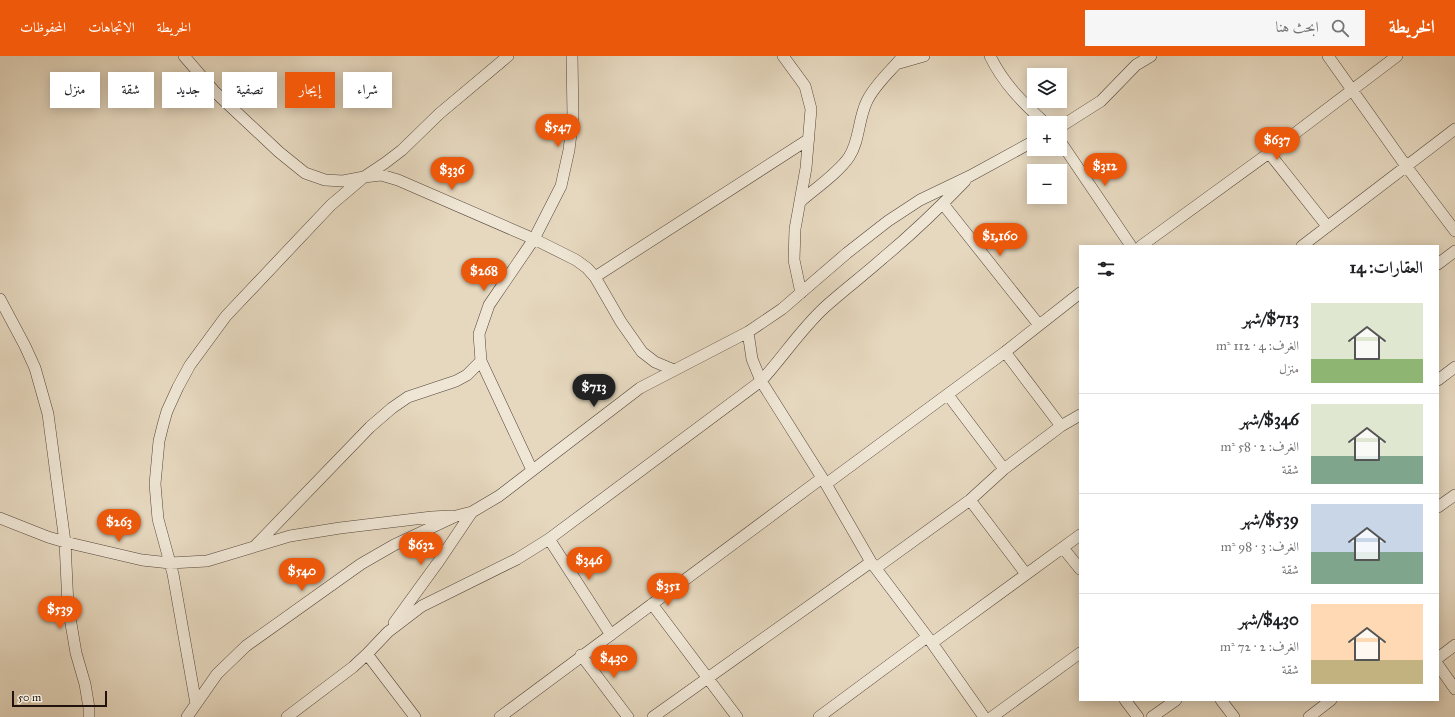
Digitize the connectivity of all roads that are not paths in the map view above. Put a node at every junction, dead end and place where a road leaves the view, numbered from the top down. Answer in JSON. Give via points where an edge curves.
{"nodes":[{"id":1,"x":184,"y":56,"type":"edge"},
{"id":2,"x":508,"y":56,"type":"edge"},
{"id":3,"x":572,"y":56,"type":"edge"},
{"id":4,"x":783,"y":56,"type":"edge"},
{"id":5,"x":924,"y":56,"type":"edge"},
{"id":6,"x":990,"y":56,"type":"edge"},
{"id":7,"x":1151,"y":56,"type":"edge"},
{"id":8,"x":1328,"y":56,"type":"edge"},
{"id":9,"x":1397,"y":56,"type":"edge"},
{"id":10,"x":900,"y":60,"type":"edge"},
{"id":11,"x":1132,"y":61,"type":"edge"},
{"id":12,"x":1352,"y":90,"type":"junction"},
{"id":13,"x":1037,"y":116,"type":"edge"},
{"id":14,"x":1067,"y":123,"type":"edge"},
{"id":15,"x":1455,"y":129,"type":"edge"},
{"id":16,"x":809,"y":139,"type":"junction"},
{"id":17,"x":1027,"y":145,"type":"edge"},
{"id":18,"x":1067,"y":152,"type":"edge"},
{"id":19,"x":1269,"y":153,"type":"junction"},
{"id":20,"x":1406,"y":166,"type":"junction"},
{"id":21,"x":970,"y":176,"type":"junction"},
{"id":22,"x":364,"y":177,"type":"junction"},
{"id":23,"x":801,"y":200,"type":"junction"},
{"id":24,"x":943,"y":204,"type":"junction"},
{"id":25,"x":1328,"y":226,"type":"junction"},
{"id":26,"x":1455,"y":231,"type":"edge"},
{"id":27,"x":534,"y":239,"type":"junction"},
{"id":28,"x":1129,"y":245,"type":"edge"},
{"id":29,"x":1142,"y":245,"type":"edge"},
{"id":30,"x":1303,"y":245,"type":"edge"},
{"id":31,"x":1455,"y":251,"type":"edge"},
{"id":32,"x":1439,"y":263,"type":"edge"},
{"id":33,"x":595,"y":277,"type":"junction"},
{"id":34,"x":801,"y":293,"type":"junction"},
{"id":35,"x":1079,"y":294,"type":"edge"},
{"id":36,"x":0,"y":299,"type":"edge"},
{"id":37,"x":1039,"y":325,"type":"junction"},
{"id":38,"x":748,"y":332,"type":"junction"},
{"id":39,"x":1005,"y":352,"type":"junction"},
{"id":40,"x":481,"y":361,"type":"junction"},
{"id":41,"x":1455,"y":367,"type":"edge"},
{"id":42,"x":674,"y":370,"type":"junction"},
{"id":43,"x":1439,"y":379,"type":"edge"},
{"id":44,"x":761,"y":381,"type":"junction"},
{"id":45,"x":948,"y":395,"type":"junction"},
{"id":46,"x":1079,"y":416,"type":"edge"},
{"id":47,"x":1061,"y":426,"type":"junction"},
{"id":48,"x":1004,"y":469,"type":"junction"},
{"id":49,"x":532,"y":470,"type":"junction"},
{"id":50,"x":824,"y":481,"type":"junction"},
{"id":51,"x":1455,"y":495,"type":"edge"},
{"id":52,"x":970,"y":500,"type":"junction"},
{"id":53,"x":1439,"y":506,"type":"edge"},
{"id":54,"x":472,"y":512,"type":"junction"},
{"id":55,"x":456,"y":516,"type":"junction"},
{"id":56,"x":0,"y":518,"type":"edge"},
{"id":57,"x":1079,"y":536,"type":"edge"},
{"id":58,"x":549,"y":539,"type":"junction"},
{"id":59,"x":65,"y":542,"type":"junction"},
{"id":60,"x":255,"y":546,"type":"junction"},
{"id":61,"x":1063,"y":548,"type":"junction"},
{"id":62,"x":170,"y":563,"type":"junction"},
{"id":63,"x":874,"y":565,"type":"junction"},
{"id":64,"x":1079,"y":568,"type":"edge"},
{"id":65,"x":1026,"y":574,"type":"junction"},
{"id":66,"x":652,"y":604,"type":"junction"},
{"id":67,"x":388,"y":632,"type":"junction"},
{"id":68,"x":611,"y":635,"type":"junction"},
{"id":69,"x":930,"y":640,"type":"junction"},
{"id":70,"x":1455,"y":645,"type":"edge"},
{"id":71,"x":367,"y":654,"type":"junction"},
{"id":72,"x":1079,"y":654,"type":"edge"},
{"id":73,"x":581,"y":655,"type":"junction"},
{"id":74,"x":1439,"y":657,"type":"edge"},
{"id":75,"x":1439,"y":666,"type":"edge"},
{"id":76,"x":708,"y":678,"type":"junction"},
{"id":77,"x":1455,"y":689,"type":"edge"},
{"id":78,"x":1126,"y":701,"type":"edge"},
{"id":79,"x":1175,"y":701,"type":"edge"},
{"id":80,"x":1222,"y":701,"type":"edge"},
{"id":81,"x":1331,"y":701,"type":"edge"},
{"id":82,"x":196,"y":704,"type":"junction"},
{"id":83,"x":985,"y":716,"type":"edge"},
{"id":84,"x":89,"y":717,"type":"edge"},
{"id":85,"x":187,"y":717,"type":"edge"},
{"id":86,"x":287,"y":717,"type":"edge"},
{"id":87,"x":415,"y":717,"type":"edge"},
{"id":88,"x":500,"y":717,"type":"edge"},
{"id":89,"x":628,"y":717,"type":"edge"},
{"id":90,"x":653,"y":717,"type":"edge"},
{"id":91,"x":737,"y":717,"type":"edge"},
{"id":92,"x":819,"y":717,"type":"edge"},
{"id":93,"x":1138,"y":717,"type":"edge"},
{"id":94,"x":1152,"y":717,"type":"edge"},
{"id":95,"x":1234,"y":717,"type":"edge"},
{"id":96,"x":1309,"y":717,"type":"edge"}],
"edges":[{"from":1,"to":22,"type":"street","via":[[215,92],[305,173],[325,180],[343,181]]},
{"from":2,"to":22,"type":"street","via":[[439,114],[402,150]]},
{"from":3,"to":27,"type":"street","via":[[573,117],[569,150],[561,186]]},
{"from":4,"to":16,"type":"street","via":[[806,86],[811,109]]},
{"from":5,"to":10,"type":"street"},
{"from":6,"to":13,"type":"street","via":[[1007,84]]},
{"from":7,"to":11,"type":"street"},
{"from":8,"to":12,"type":"street"},
{"from":9,"to":12,"type":"street"},
{"from":10,"to":23,"type":"street","via":[[874,88],[866,103],[850,156]]},
{"from":11,"to":14,"type":"street","via":[[1101,101]]},
{"from":12,"to":19,"type":"street"},
{"from":12,"to":20,"type":"street"},
{"from":15,"to":20,"type":"street"},
{"from":16,"to":23,"type":"street"},
{"from":16,"to":33,"type":"street"},
{"from":17,"to":21,"type":"street"},
{"from":18,"to":28,"type":"street"},
{"from":19,"to":25,"type":"street"},
{"from":19,"to":29,"type":"street"},
{"from":20,"to":25,"type":"street"},
{"from":20,"to":26,"type":"street"},
{"from":21,"to":24,"type":"street"},
{"from":21,"to":34,"type":"street","via":[[920,200],[888,221]]},
{"from":22,"to":27,"type":"street","via":[[381,175],[398,180]]},
{"from":22,"to":62,"type":"street","via":[[331,205],[226,316],[190,365],[178,387],[166,411],[159,441],[155,484],[158,519]]},
{"from":23,"to":34,"type":"street","via":[[794,246],[794,260]]},
{"from":24,"to":37,"type":"street"},
{"from":24,"to":44,"type":"street","via":[[825,307]]},
{"from":25,"to":30,"type":"street"},
{"from":27,"to":33,"type":"street","via":[[576,260]]},
{"from":27,"to":40,"type":"street","via":[[489,305],[479,334]]},
{"from":31,"to":32,"type":"street"},
{"from":33,"to":42,"type":"street","via":[[642,352],[655,362]]},
{"from":34,"to":38,"type":"street"},
{"from":35,"to":37,"type":"street"},
{"from":36,"to":59,"type":"street","via":[[26,346],[42,391],[48,414]]},
{"from":37,"to":39,"type":"street"},
{"from":38,"to":42,"type":"street"},
{"from":38,"to":44,"type":"street","via":[[752,359]]},
{"from":39,"to":45,"type":"street"},
{"from":39,"to":47,"type":"street"},
{"from":40,"to":49,"type":"street"},
{"from":40,"to":60,"type":"street","via":[[467,375],[456,381],[408,398],[392,408]]},
{"from":41,"to":43,"type":"street"},
{"from":42,"to":49,"type":"street","via":[[640,388]]},
{"from":44,"to":50,"type":"street"},
{"from":44,"to":58,"type":"street"},
{"from":45,"to":48,"type":"street"},
{"from":45,"to":50,"type":"street"},
{"from":46,"to":47,"type":"street"},
{"from":47,"to":48,"type":"street"},
{"from":48,"to":52,"type":"street"},
{"from":49,"to":54,"type":"street","via":[[499,496]]},
{"from":50,"to":63,"type":"street"},
{"from":50,"to":66,"type":"street"},
{"from":51,"to":53,"type":"street"},
{"from":52,"to":63,"type":"street"},
{"from":52,"to":65,"type":"street"},
{"from":54,"to":55,"type":"street"},
{"from":54,"to":67,"type":"street"},
{"from":55,"to":60,"type":"street","via":[[340,528],[290,536]]},
{"from":55,"to":82,"type":"street","via":[[394,545],[361,564],[273,626],[246,646],[217,674]]},
{"from":56,"to":59,"type":"street"},
{"from":57,"to":61,"type":"street"},
{"from":58,"to":67,"type":"street","via":[[517,559],[422,606]]},
{"from":58,"to":68,"type":"street"},
{"from":59,"to":62,"type":"street","via":[[142,560]]},
{"from":59,"to":84,"type":"street","via":[[68,606],[85,684]]},
{"from":60,"to":62,"type":"street","via":[[207,561]]},
{"from":61,"to":64,"type":"street"},
{"from":61,"to":65,"type":"street"},
{"from":62,"to":82,"type":"street"},
{"from":63,"to":69,"type":"street"},
{"from":63,"to":76,"type":"street"},
{"from":65,"to":69,"type":"street"},
{"from":66,"to":68,"type":"street"},
{"from":66,"to":76,"type":"street"},
{"from":67,"to":71,"type":"street"},
{"from":68,"to":73,"type":"street"},
{"from":69,"to":83,"type":"street"},
{"from":69,"to":92,"type":"street"},
{"from":70,"to":74,"type":"street"},
{"from":71,"to":86,"type":"street"},
{"from":71,"to":87,"type":"street"},
{"from":72,"to":83,"type":"street"},
{"from":73,"to":88,"type":"street"},
{"from":73,"to":89,"type":"street"},
{"from":75,"to":77,"type":"street"},
{"from":76,"to":90,"type":"street"},
{"from":76,"to":91,"type":"street"},
{"from":78,"to":93,"type":"street"},
{"from":79,"to":94,"type":"street"},
{"from":80,"to":95,"type":"street"},
{"from":81,"to":96,"type":"street"},
{"from":82,"to":85,"type":"street"}]}
